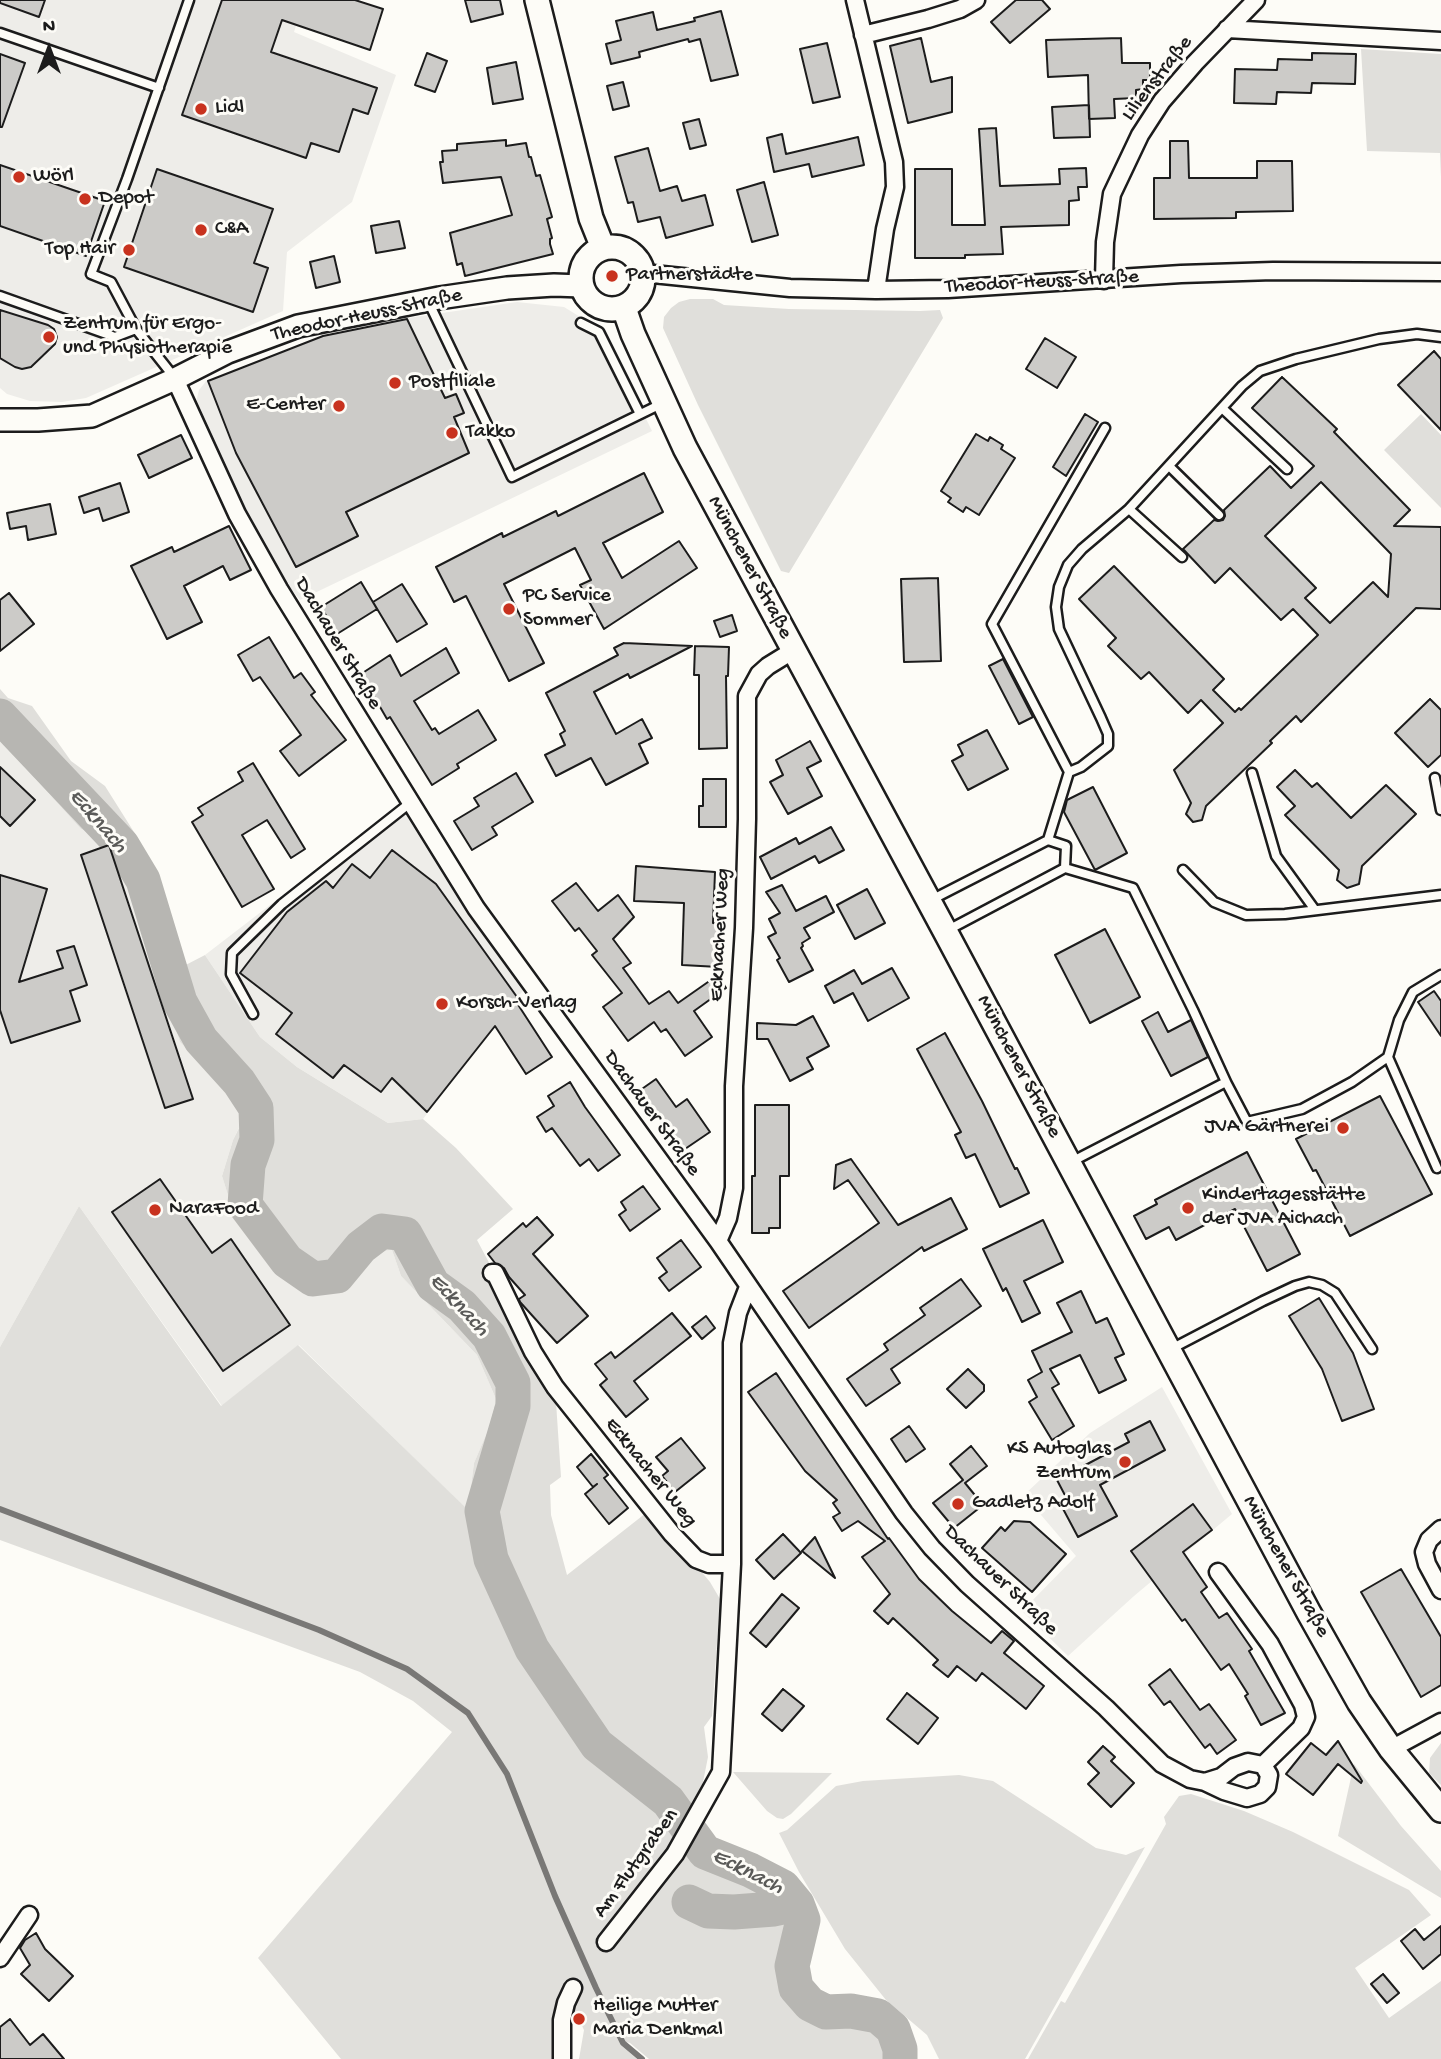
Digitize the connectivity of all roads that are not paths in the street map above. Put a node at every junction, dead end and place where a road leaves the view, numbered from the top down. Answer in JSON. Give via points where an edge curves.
{"nodes":[{"id":1,"x":189,"y":0,"type":"edge"},
{"id":2,"x":537,"y":0,"type":"edge"},
{"id":3,"x":855,"y":0,"type":"edge"},
{"id":4,"x":976,"y":0,"type":"edge"},
{"id":5,"x":1256,"y":0,"type":"edge"},
{"id":6,"x":1227,"y":29,"type":"junction"},
{"id":7,"x":0,"y":33,"type":"edge"},
{"id":8,"x":863,"y":35,"type":"junction"},
{"id":9,"x":1441,"y":41,"type":"edge"},
{"id":10,"x":159,"y":88,"type":"junction"},
{"id":11,"x":603,"y":248,"type":"junction"},
{"id":12,"x":1441,"y":272,"type":"edge"},
{"id":13,"x":643,"y":273,"type":"junction"},
{"id":14,"x":1104,"y":280,"type":"junction"},
{"id":15,"x":582,"y":286,"type":"junction"},
{"id":16,"x":876,"y":290,"type":"junction"},
{"id":17,"x":0,"y":296,"type":"edge"},
{"id":18,"x":431,"y":308,"type":"junction"},
{"id":19,"x":624,"y":308,"type":"junction"},
{"id":20,"x":581,"y":323,"type":"dead end"},
{"id":21,"x":136,"y":329,"type":"junction"},
{"id":22,"x":1441,"y":337,"type":"edge"},
{"id":23,"x":175,"y":379,"type":"junction"},
{"id":24,"x":664,"y":403,"type":"junction"},
{"id":25,"x":1222,"y":408,"type":"junction"},
{"id":26,"x":640,"y":414,"type":"junction"},
{"id":27,"x":0,"y":420,"type":"edge"},
{"id":28,"x":1105,"y":428,"type":"dead end"},
{"id":29,"x":1169,"y":466,"type":"junction"},
{"id":30,"x":1287,"y":469,"type":"dead end"},
{"id":31,"x":1129,"y":509,"type":"junction"},
{"id":32,"x":1219,"y":515,"type":"dead end"},
{"id":33,"x":1182,"y":557,"type":"dead end"},
{"id":34,"x":793,"y":650,"type":"junction"},
{"id":35,"x":1069,"y":772,"type":"junction"},
{"id":36,"x":1252,"y":773,"type":"dead end"},
{"id":37,"x":1435,"y":778,"type":"dead end"},
{"id":38,"x":410,"y":803,"type":"junction"},
{"id":39,"x":1441,"y":810,"type":"edge"},
{"id":40,"x":1048,"y":840,"type":"junction"},
{"id":41,"x":1065,"y":868,"type":"junction"},
{"id":42,"x":1183,"y":870,"type":"dead end"},
{"id":43,"x":1441,"y":895,"type":"edge"},
{"id":44,"x":929,"y":901,"type":"junction"},
{"id":45,"x":1315,"y":910,"type":"junction"},
{"id":46,"x":946,"y":931,"type":"junction"},
{"id":47,"x":1441,"y":975,"type":"edge"},
{"id":48,"x":253,"y":1014,"type":"dead end"},
{"id":49,"x":1388,"y":1057,"type":"junction"},
{"id":50,"x":1226,"y":1082,"type":"junction"},
{"id":51,"x":1069,"y":1163,"type":"junction"},
{"id":52,"x":1437,"y":1168,"type":"dead end"},
{"id":53,"x":718,"y":1241,"type":"junction"},
{"id":54,"x":492,"y":1273,"type":"dead end"},
{"id":55,"x":748,"y":1287,"type":"junction"},
{"id":56,"x":1372,"y":1349,"type":"dead end"},
{"id":57,"x":1168,"y":1350,"type":"junction"},
{"id":58,"x":1441,"y":1530,"type":"edge"},
{"id":59,"x":732,"y":1564,"type":"junction"},
{"id":60,"x":1218,"y":1572,"type":"dead end"},
{"id":61,"x":1441,"y":1590,"type":"edge"},
{"id":62,"x":1441,"y":1722,"type":"edge"},
{"id":63,"x":1391,"y":1749,"type":"junction"},
{"id":64,"x":1262,"y":1765,"type":"junction"},
{"id":65,"x":721,"y":1772,"type":"joint"},
{"id":66,"x":1205,"y":1782,"type":"junction"},
{"id":67,"x":1441,"y":1810,"type":"edge"},
{"id":68,"x":29,"y":1915,"type":"dead end"},
{"id":69,"x":606,"y":1942,"type":"dead end"},
{"id":70,"x":0,"y":1958,"type":"edge"},
{"id":71,"x":573,"y":1987,"type":"dead end"},
{"id":72,"x":562,"y":2059,"type":"edge"}],
"edges":[{"from":1,"to":10,"type":"lane"},
{"from":2,"to":11,"type":"main road","via":[[591,218]]},
{"from":3,"to":8,"type":"street"},
{"from":4,"to":8,"type":"street","via":[[939,16]]},
{"from":5,"to":6,"type":"street","name":"Lilienstraße"},
{"from":6,"to":9,"type":"street"},
{"from":6,"to":14,"type":"street","name":"Lilienstraße","via":[[1162,102],[1140,135],[1112,194]]},
{"from":7,"to":10,"type":"lane"},
{"from":8,"to":16,"type":"street","via":[[894,162],[895,187]]},
{"from":10,"to":21,"type":"lane","via":[[91,274],[111,282]]},
{"from":11,"to":13,"type":"main road","via":[[629,252]]},
{"from":11,"to":15,"type":"main road","via":[[586,262]]},
{"from":12,"to":14,"type":"street","name":"Theodor-Heuss-Straße","via":[[1273,271]]},
{"from":13,"to":16,"type":"street","name":"Theodor-Heuss-Straße","via":[[790,288]]},
{"from":13,"to":19,"type":"main road","via":[[639,294]]},
{"from":14,"to":16,"type":"street","name":"Theodor-Heuss-Straße"},
{"from":15,"to":18,"type":"street","name":"Theodor-Heuss-Straße","via":[[507,288]]},
{"from":15,"to":19,"type":"main road","via":[[596,305]]},
{"from":17,"to":21,"type":"lane","via":[[115,337]]},
{"from":18,"to":23,"type":"street","name":"Theodor-Heuss-Straße","via":[[298,326],[228,352]]},
{"from":18,"to":26,"type":"lane","via":[[512,477]]},
{"from":19,"to":24,"type":"main road","name":"Münchener Straße"},
{"from":20,"to":26,"type":"lane","via":[[599,332]]},
{"from":21,"to":23,"type":"lane"},
{"from":22,"to":25,"type":"lane","via":[[1417,334],[1379,339],[1296,359],[1260,371]]},
{"from":23,"to":27,"type":"street","name":"Theodor-Heuss-Straße","via":[[92,416]]},
{"from":23,"to":38,"type":"street","name":"Dachauer Straße","via":[[237,514],[273,579]]},
{"from":24,"to":26,"type":"lane"},
{"from":24,"to":34,"type":"main road","name":"Münchener Straße"},
{"from":25,"to":29,"type":"lane"},
{"from":25,"to":30,"type":"lane"},
{"from":28,"to":35,"type":"lane","via":[[992,624]]},
{"from":29,"to":31,"type":"lane"},
{"from":29,"to":32,"type":"lane"},
{"from":31,"to":33,"type":"lane"},
{"from":31,"to":35,"type":"lane","via":[[1082,549],[1068,565],[1059,587],[1059,629],[1108,734],[1108,746]]},
{"from":34,"to":44,"type":"main road","name":"Münchener Straße"},
{"from":34,"to":53,"type":"street","name":"Ecknacher Weg","via":[[758,674],[747,696],[734,1188]]},
{"from":35,"to":40,"type":"lane"},
{"from":36,"to":45,"type":"lane","via":[[1276,856]]},
{"from":37,"to":39,"type":"lane"},
{"from":38,"to":48,"type":"lane","via":[[282,904],[232,953],[231,974]]},
{"from":38,"to":53,"type":"street","name":"Dachauer Straße","via":[[476,908]]},
{"from":40,"to":41,"type":"lane","via":[[1066,846]]},
{"from":40,"to":44,"type":"lane"},
{"from":41,"to":46,"type":"lane"},
{"from":41,"to":50,"type":"lane","via":[[1133,888]]},
{"from":42,"to":45,"type":"lane","via":[[1214,902],[1246,915]]},
{"from":43,"to":45,"type":"lane"},
{"from":44,"to":46,"type":"main road","name":"Münchener Straße"},
{"from":46,"to":51,"type":"main road","name":"Münchener Straße"},
{"from":47,"to":49,"type":"lane","via":[[1413,992]]},
{"from":49,"to":50,"type":"lane","via":[[1302,1109],[1247,1122]]},
{"from":49,"to":52,"type":"lane"},
{"from":50,"to":51,"type":"lane"},
{"from":51,"to":57,"type":"main road","name":"Münchener Straße"},
{"from":53,"to":55,"type":"street","name":"Dachauer Straße"},
{"from":54,"to":59,"type":"street","name":"Ecknacher Weg","via":[[555,1387],[678,1541],[696,1559]]},
{"from":55,"to":59,"type":"street","name":"Ecknacher Weg","via":[[732,1343]]},
{"from":55,"to":66,"type":"street","name":"Dachauer Straße","via":[[932,1548],[1161,1764]]},
{"from":56,"to":57,"type":"lane","via":[[1335,1293],[1309,1282]]},
{"from":57,"to":63,"type":"main road","name":"Münchener Straße","via":[[1309,1613]]},
{"from":58,"to":61,"type":"street","via":[[1424,1552]]},
{"from":59,"to":65,"type":"street","name":"Ecknacher Weg"},
{"from":60,"to":64,"type":"street","via":[[1270,1644],[1306,1717],[1301,1728]]},
{"from":62,"to":63,"type":"street"},
{"from":63,"to":67,"type":"main road","name":"Münchener Straße"},
{"from":64,"to":66,"type":"street","via":[[1248,1762]]},
{"from":64,"to":66,"type":"street","name":"Dachauer Straße","via":[[1269,1774],[1267,1787],[1247,1798]]},
{"from":65,"to":69,"type":"street","name":"Am Flutgraben","via":[[675,1854]]},
{"from":68,"to":70,"type":"street"},
{"from":71,"to":72,"type":"street","via":[[562,2020]]}]}
